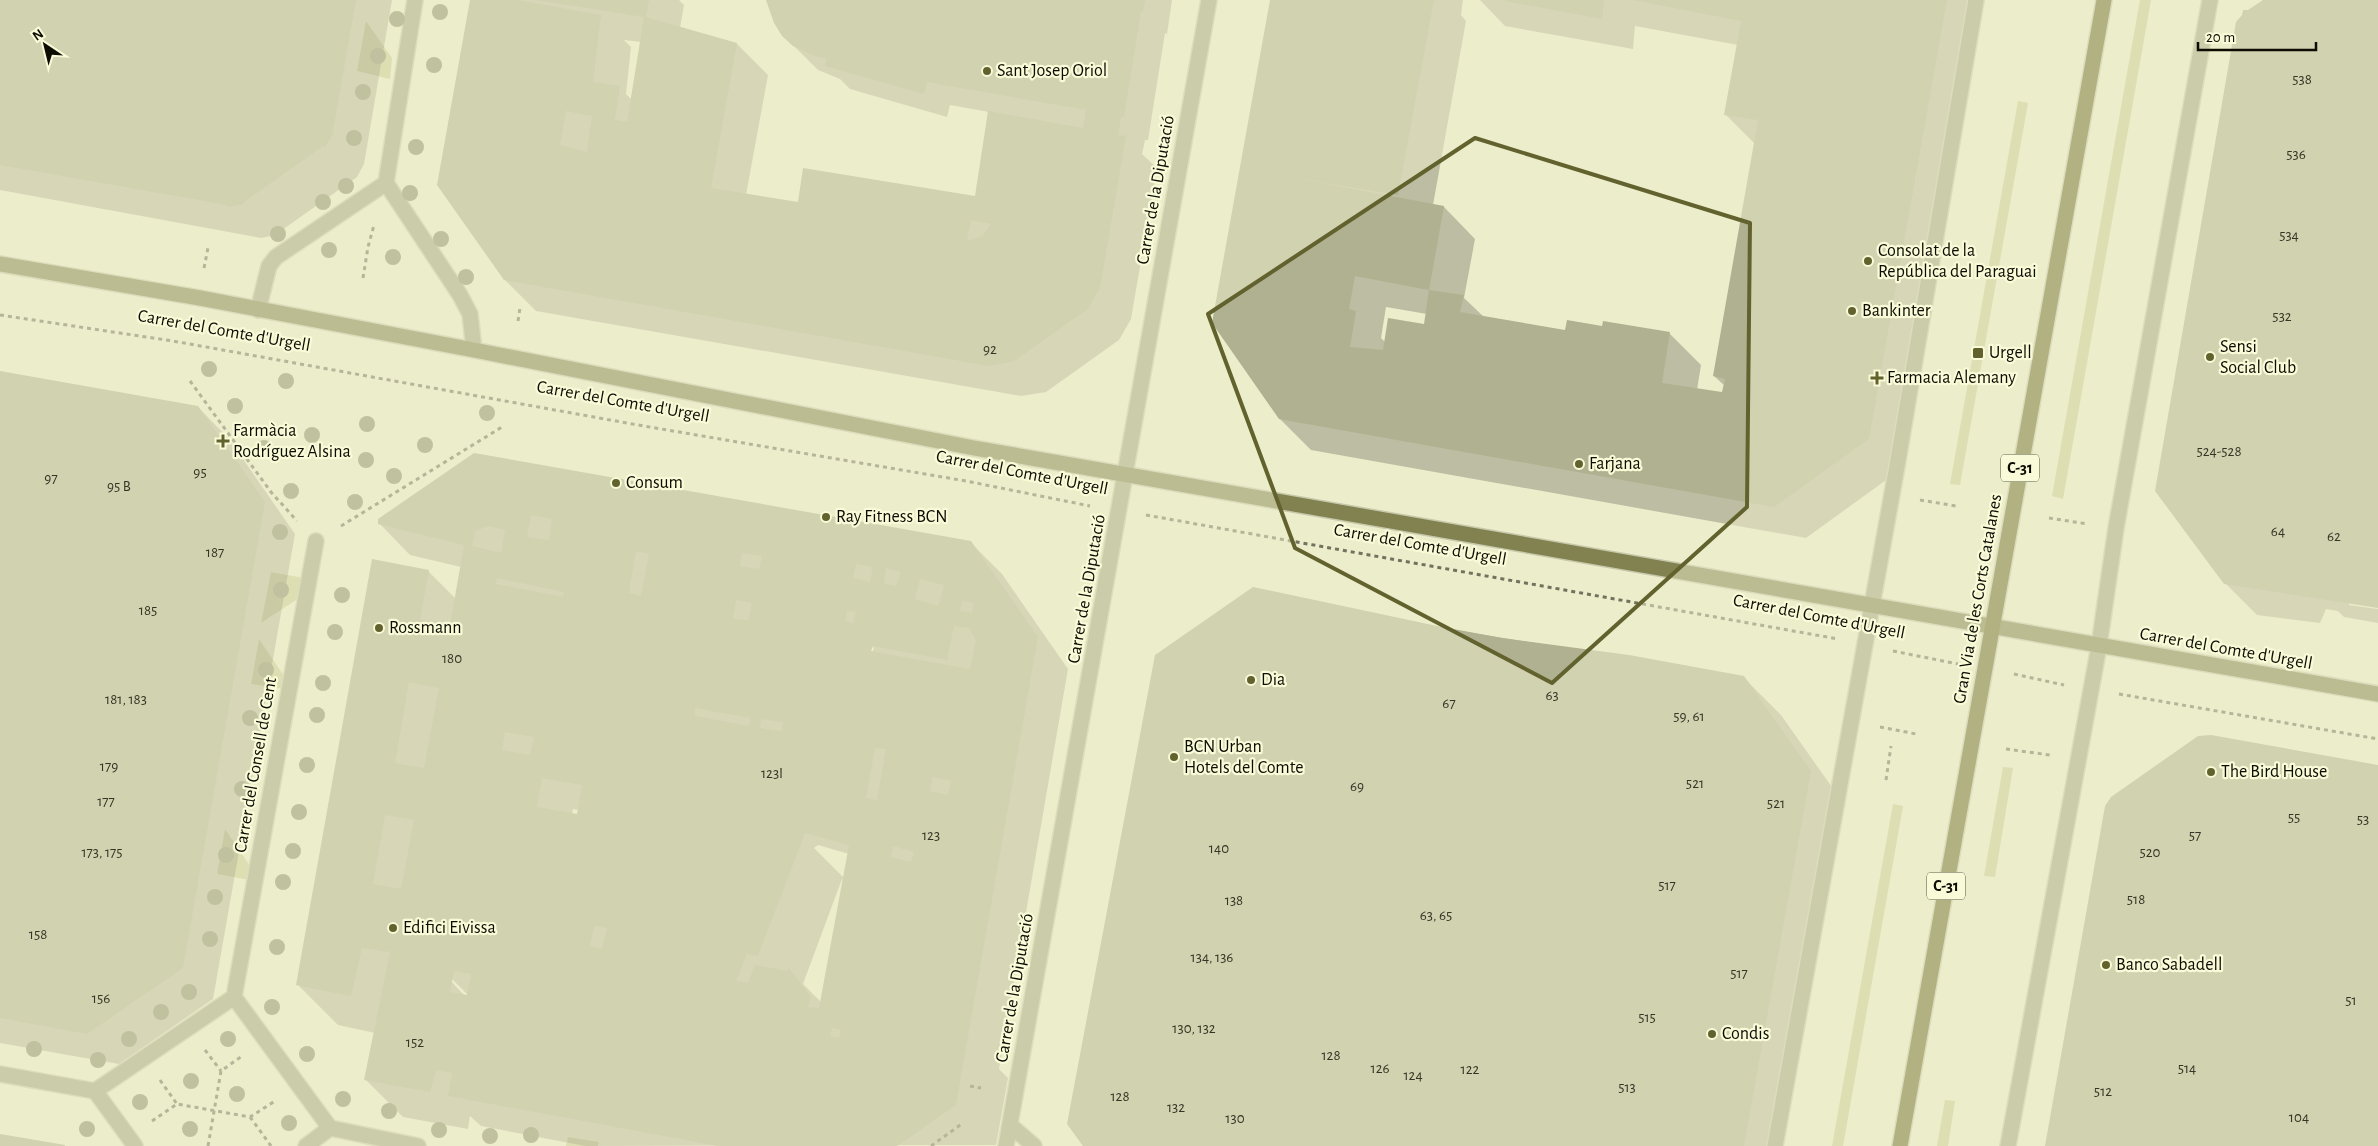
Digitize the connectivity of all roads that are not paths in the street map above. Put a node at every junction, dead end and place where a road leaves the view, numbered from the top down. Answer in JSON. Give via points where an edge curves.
{"nodes":[{"id":1,"x":415,"y":0,"type":"edge"},
{"id":2,"x":1209,"y":0,"type":"edge"},
{"id":3,"x":1976,"y":0,"type":"edge"},
{"id":4,"x":2104,"y":0,"type":"edge"},
{"id":5,"x":2210,"y":0,"type":"edge"},
{"id":6,"x":386,"y":183,"type":"junction"},
{"id":7,"x":0,"y":264,"type":"edge"},
{"id":8,"x":258,"y":310,"type":"junction"},
{"id":9,"x":474,"y":350,"type":"junction"},
{"id":10,"x":1125,"y":474,"type":"junction"},
{"id":11,"x":316,"y":541,"type":"road end"},
{"id":12,"x":1870,"y":606,"type":"junction"},
{"id":13,"x":1993,"y":627,"type":"junction"},
{"id":14,"x":2099,"y":646,"type":"junction"},
{"id":15,"x":2378,"y":694,"type":"edge"},
{"id":16,"x":234,"y":996,"type":"junction"},
{"id":17,"x":0,"y":1074,"type":"edge"},
{"id":18,"x":95,"y":1091,"type":"junction"},
{"id":19,"x":1010,"y":1125,"type":"junction"},
{"id":20,"x":330,"y":1128,"type":"junction"},
{"id":21,"x":132,"y":1141,"type":"edge"},
{"id":22,"x":306,"y":1146,"type":"edge"},
{"id":23,"x":418,"y":1146,"type":"edge"},
{"id":24,"x":1006,"y":1146,"type":"edge"},
{"id":25,"x":1034,"y":1146,"type":"edge"},
{"id":26,"x":1775,"y":1146,"type":"edge"},
{"id":27,"x":1900,"y":1146,"type":"edge"},
{"id":28,"x":2008,"y":1146,"type":"edge"}],
"edges":[{"from":1,"to":6,"type":"street"},
{"from":2,"to":10,"type":"street","name":"Carrer de la Diputació"},
{"from":3,"to":12,"type":"street"},
{"from":4,"to":13,"type":"main road","name":"Gran Via de les Corts Catalanes","number":"C-31"},
{"from":5,"to":14,"type":"street","via":[[2116,528]]},
{"from":6,"to":8,"type":"street","via":[[276,257],[269,266]]},
{"from":6,"to":9,"type":"street","via":[[460,295],[470,314]]},
{"from":7,"to":8,"type":"main road","name":"Carrer del Comte d'Urgell"},
{"from":8,"to":9,"type":"main road","name":"Carrer del Comte d'Urgell"},
{"from":9,"to":10,"type":"main road","name":"Carrer del Comte d'Urgell","via":[[974,448]]},
{"from":10,"to":12,"type":"main road","name":"Carrer del Comte d'Urgell"},
{"from":10,"to":19,"type":"street","name":"Carrer de la Diputació"},
{"from":11,"to":16,"type":"street","name":"Carrer del Consell de Cent"},
{"from":12,"to":13,"type":"main road","name":"Carrer del Comte d'Urgell"},
{"from":12,"to":26,"type":"street"},
{"from":13,"to":14,"type":"main road","name":"Carrer del Comte d'Urgell"},
{"from":13,"to":27,"type":"main road","name":"Gran Via de les Corts Catalanes","number":"C-31"},
{"from":14,"to":15,"type":"main road","name":"Carrer del Comte d'Urgell"},
{"from":14,"to":28,"type":"street"},
{"from":16,"to":18,"type":"street"},
{"from":16,"to":20,"type":"street"},
{"from":17,"to":18,"type":"street"},
{"from":18,"to":21,"type":"street"},
{"from":19,"to":24,"type":"street","name":"Carrer de la Diputació"},
{"from":19,"to":25,"type":"street"},
{"from":20,"to":22,"type":"street"},
{"from":20,"to":23,"type":"street"}]}
